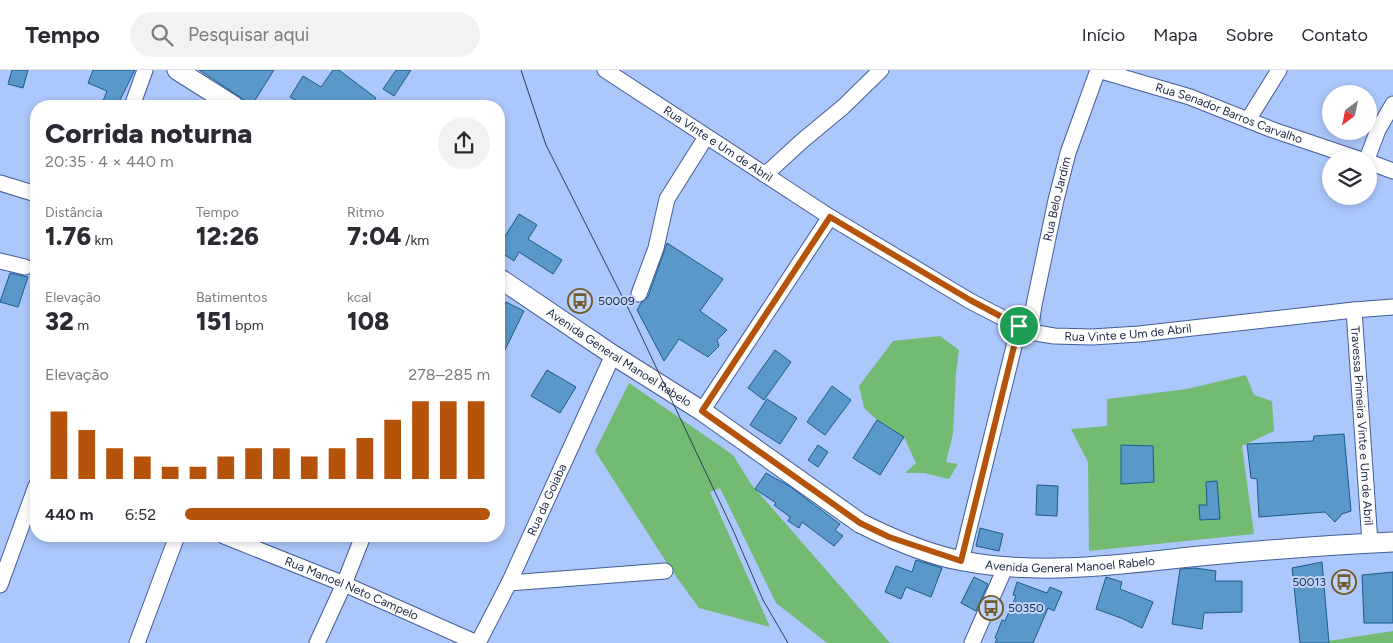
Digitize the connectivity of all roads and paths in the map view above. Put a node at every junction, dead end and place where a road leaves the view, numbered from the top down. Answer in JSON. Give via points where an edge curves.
{"nodes":[{"id":1,"x":145,"y":70,"type":"edge"},
{"id":2,"x":178,"y":70,"type":"edge"},
{"id":3,"x":605,"y":70,"type":"edge"},
{"id":4,"x":881,"y":70,"type":"edge"},
{"id":5,"x":1098,"y":70,"type":"edge"},
{"id":6,"x":1279,"y":70,"type":"edge"},
{"id":7,"x":134,"y":100,"type":"edge"},
{"id":8,"x":225,"y":100,"type":"edge"},
{"id":9,"x":1393,"y":104,"type":"edge"},
{"id":10,"x":1248,"y":120,"type":"junction"},
{"id":11,"x":706,"y":137,"type":"junction"},
{"id":12,"x":1333,"y":150,"type":"edge"},
{"id":13,"x":1371,"y":150,"type":"edge"},
{"id":14,"x":1377,"y":164,"type":"edge"},
{"id":15,"x":1393,"y":171,"type":"edge"},
{"id":16,"x":764,"y":175,"type":"junction"},
{"id":17,"x":0,"y":183,"type":"edge"},
{"id":18,"x":30,"y":192,"type":"edge"},
{"id":19,"x":830,"y":217,"type":"junction"},
{"id":20,"x":0,"y":261,"type":"edge"},
{"id":21,"x":25,"y":266,"type":"dead end"},
{"id":22,"x":505,"y":282,"type":"edge"},
{"id":23,"x":639,"y":294,"type":"dead end"},
{"id":24,"x":1393,"y":307,"type":"edge"},
{"id":25,"x":1354,"y":310,"type":"junction"},
{"id":26,"x":1025,"y":329,"type":"junction"},
{"id":27,"x":613,"y":355,"type":"junction"},
{"id":28,"x":702,"y":411,"type":"junction"},
{"id":29,"x":30,"y":501,"type":"edge"},
{"id":30,"x":175,"y":542,"type":"edge"},
{"id":31,"x":239,"y":542,"type":"edge"},
{"id":32,"x":361,"y":542,"type":"edge"},
{"id":33,"x":1393,"y":542,"type":"edge"},
{"id":34,"x":1370,"y":543,"type":"junction"},
{"id":35,"x":961,"y":561,"type":"junction"},
{"id":36,"x":1005,"y":568,"type":"junction"},
{"id":37,"x":665,"y":571,"type":"dead end"},
{"id":38,"x":509,"y":583,"type":"junction"},
{"id":39,"x":344,"y":584,"type":"junction"},
{"id":40,"x":0,"y":585,"type":"edge"},
{"id":41,"x":137,"y":643,"type":"edge"},
{"id":42,"x":317,"y":643,"type":"edge"},
{"id":43,"x":477,"y":643,"type":"edge"},
{"id":44,"x":972,"y":643,"type":"edge"}],
"edges":[{"from":1,"to":7,"type":"street"},
{"from":2,"to":8,"type":"main road"},
{"from":3,"to":11,"type":"street","name":"Rua Vinte e Um de Abril"},
{"from":4,"to":16,"type":"street"},
{"from":5,"to":10,"type":"street","name":"Rua Senador Barros Carvalho","via":[[1190,97]]},
{"from":5,"to":26,"type":"street","name":"Rua Belo Jardim","via":[[1068,153],[1034,305]]},
{"from":6,"to":10,"type":"street"},
{"from":9,"to":13,"type":"street"},
{"from":10,"to":12,"type":"street","name":"Rua Senador Barros Carvalho"},
{"from":11,"to":16,"type":"street","name":"Rua Vinte e Um de Abril"},
{"from":11,"to":23,"type":"street","via":[[667,199],[656,248]]},
{"from":14,"to":15,"type":"street"},
{"from":16,"to":19,"type":"street","name":"Rua Vinte e Um de Abril"},
{"from":17,"to":18,"type":"street"},
{"from":19,"to":26,"type":"street","name":"Rua Vinte e Um de Abril"},
{"from":19,"to":28,"type":"street"},
{"from":20,"to":21,"type":"street"},
{"from":22,"to":27,"type":"main road","name":"Avenida General Manoel Rabelo"},
{"from":24,"to":25,"type":"street","name":"Rua Vinte e Um de Abril"},
{"from":25,"to":26,"type":"street","name":"Rua Vinte e Um de Abril","via":[[1092,338],[1054,336]]},
{"from":25,"to":34,"type":"street","name":"Travessa Primeira Vinte e Um de Abril"},
{"from":26,"to":35,"type":"street","name":"Rua Belo Jardim"},
{"from":27,"to":28,"type":"main road","name":"Avenida General Manoel Rabelo"},
{"from":27,"to":38,"type":"street","name":"Rua da Goiaba"},
{"from":28,"to":35,"type":"main road","name":"Avenida General Manoel Rabelo","via":[[860,523],[889,537]]},
{"from":29,"to":40,"type":"street"},
{"from":30,"to":41,"type":"street"},
{"from":31,"to":39,"type":"street","name":"Rua Manoel Neto Campelo"},
{"from":32,"to":39,"type":"street"},
{"from":33,"to":34,"type":"main road","name":"Avenida General Manoel Rabelo"},
{"from":34,"to":36,"type":"main road","name":"Avenida General Manoel Rabelo","via":[[1073,568]]},
{"from":35,"to":36,"type":"main road","name":"Avenida General Manoel Rabelo"},
{"from":36,"to":44,"type":"street"},
{"from":37,"to":38,"type":"street"},
{"from":38,"to":43,"type":"street","name":"Rua da Goiaba"},
{"from":39,"to":42,"type":"street"},
{"from":39,"to":43,"type":"street","name":"Rua Manoel Neto Campelo"}]}
